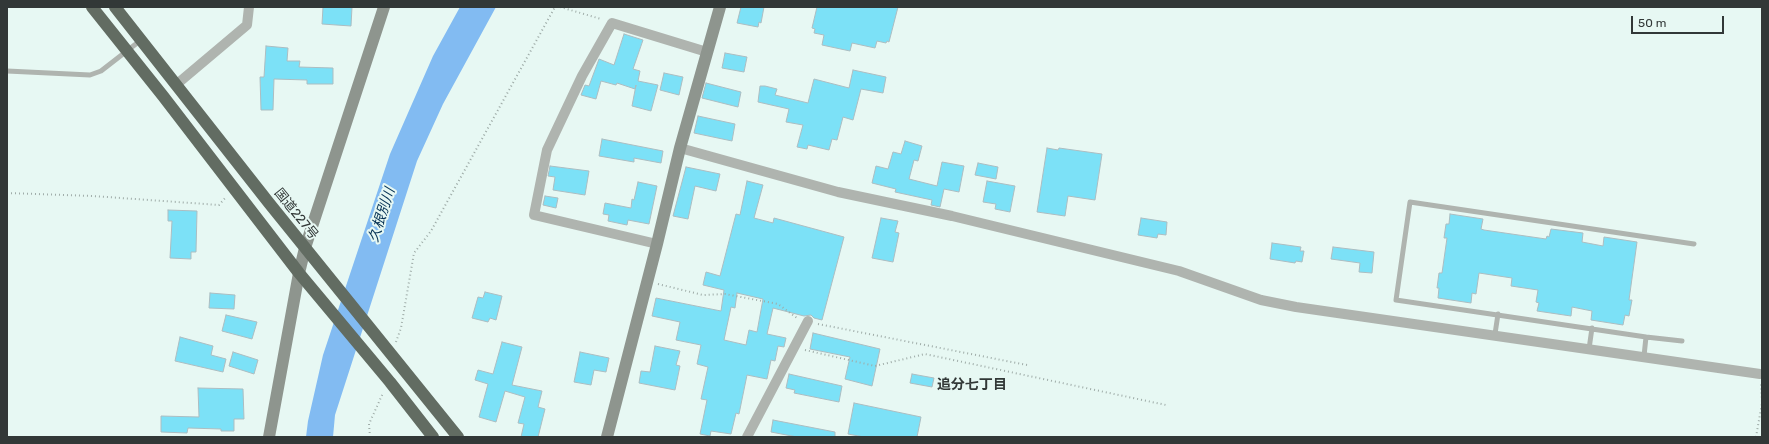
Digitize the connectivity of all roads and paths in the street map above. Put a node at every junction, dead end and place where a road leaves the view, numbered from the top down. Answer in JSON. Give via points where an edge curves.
{"nodes":[{"id":1,"x":92,"y":7,"type":"edge"},
{"id":2,"x":115,"y":7,"type":"edge"},
{"id":3,"x":249,"y":7,"type":"edge"},
{"id":4,"x":384,"y":7,"type":"edge"},
{"id":5,"x":555,"y":7,"type":"edge"},
{"id":6,"x":560,"y":7,"type":"edge"},
{"id":7,"x":720,"y":7,"type":"edge"},
{"id":8,"x":612,"y":23,"type":"junction"},
{"id":9,"x":141,"y":40,"type":"junction"},
{"id":10,"x":127,"y":51,"type":"junction"},
{"id":11,"x":707,"y":52,"type":"junction"},
{"id":12,"x":7,"y":71,"type":"edge"},
{"id":13,"x":177,"y":84,"type":"junction"},
{"id":14,"x":680,"y":148,"type":"junction"},
{"id":15,"x":235,"y":189,"type":"junction"},
{"id":16,"x":7,"y":193,"type":"edge"},
{"id":17,"x":657,"y":244,"type":"junction"},
{"id":18,"x":1694,"y":244,"type":"dead end"},
{"id":19,"x":305,"y":248,"type":"junction"},
{"id":20,"x":299,"y":273,"type":"junction"},
{"id":21,"x":647,"y":281,"type":"junction"},
{"id":22,"x":1498,"y":314,"type":"junction"},
{"id":23,"x":808,"y":321,"type":"junction"},
{"id":24,"x":1592,"y":328,"type":"junction"},
{"id":25,"x":1495,"y":334,"type":"junction"},
{"id":26,"x":1646,"y":336,"type":"junction"},
{"id":27,"x":1682,"y":341,"type":"dead end"},
{"id":28,"x":794,"y":348,"type":"junction"},
{"id":29,"x":1589,"y":349,"type":"junction"},
{"id":30,"x":389,"y":351,"type":"junction"},
{"id":31,"x":1644,"y":356,"type":"junction"},
{"id":32,"x":1027,"y":365,"type":"dead end"},
{"id":33,"x":1760,"y":374,"type":"joint"},
{"id":34,"x":390,"y":382,"type":"junction"},
{"id":35,"x":1166,"y":405,"type":"dead end"},
{"id":36,"x":269,"y":437,"type":"edge"},
{"id":37,"x":370,"y":437,"type":"edge"},
{"id":38,"x":433,"y":437,"type":"edge"},
{"id":39,"x":458,"y":437,"type":"edge"},
{"id":40,"x":607,"y":437,"type":"edge"},
{"id":41,"x":747,"y":437,"type":"edge"},
{"id":42,"x":1756,"y":437,"type":"edge"}],
"edges":[{"from":1,"to":10,"type":"highway"},
{"from":2,"to":9,"type":"highway","name":"国道227号"},
{"from":3,"to":13,"type":"street","via":[[247,25]]},
{"from":4,"to":19,"type":"street"},
{"from":5,"to":30,"type":"path","via":[[431,231],[414,253],[401,328]]},
{"from":6,"to":8,"type":"path"},
{"from":7,"to":11,"type":"street"},
{"from":8,"to":11,"type":"street"},
{"from":8,"to":17,"type":"street","via":[[582,76],[547,150],[534,215]]},
{"from":9,"to":10,"type":"lane"},
{"from":9,"to":13,"type":"highway","name":"国道227号"},
{"from":10,"to":12,"type":"lane","via":[[101,71],[90,75]]},
{"from":10,"to":15,"type":"highway"},
{"from":11,"to":14,"type":"street"},
{"from":13,"to":19,"type":"highway","name":"国道227号"},
{"from":14,"to":17,"type":"street"},
{"from":14,"to":25,"type":"street","via":[[838,192],[952,216],[1179,271],[1261,300]]},
{"from":15,"to":16,"type":"path","via":[[219,205]]},
{"from":15,"to":20,"type":"highway"},
{"from":17,"to":21,"type":"street"},
{"from":18,"to":22,"type":"lane","via":[[1410,202],[1396,300]]},
{"from":19,"to":20,"type":"street"},
{"from":19,"to":30,"type":"highway","name":"国道227号"},
{"from":20,"to":34,"type":"highway"},
{"from":20,"to":36,"type":"street"},
{"from":21,"to":23,"type":"path","via":[[703,295],[725,294],[778,304],[798,319]]},
{"from":21,"to":40,"type":"street"},
{"from":22,"to":24,"type":"lane"},
{"from":22,"to":25,"type":"lane"},
{"from":23,"to":28,"type":"street"},
{"from":23,"to":32,"type":"path"},
{"from":24,"to":26,"type":"lane"},
{"from":24,"to":29,"type":"lane"},
{"from":25,"to":29,"type":"street"},
{"from":26,"to":27,"type":"lane"},
{"from":26,"to":31,"type":"lane"},
{"from":28,"to":35,"type":"path","via":[[875,366],[925,354]]},
{"from":28,"to":41,"type":"street"},
{"from":29,"to":31,"type":"street"},
{"from":30,"to":39,"type":"highway","name":"国道227号"},
{"from":31,"to":33,"type":"street"},
{"from":33,"to":42,"type":"path","via":[[1762,403]]},
{"from":34,"to":37,"type":"path","via":[[369,424]]},
{"from":34,"to":38,"type":"highway"}]}
